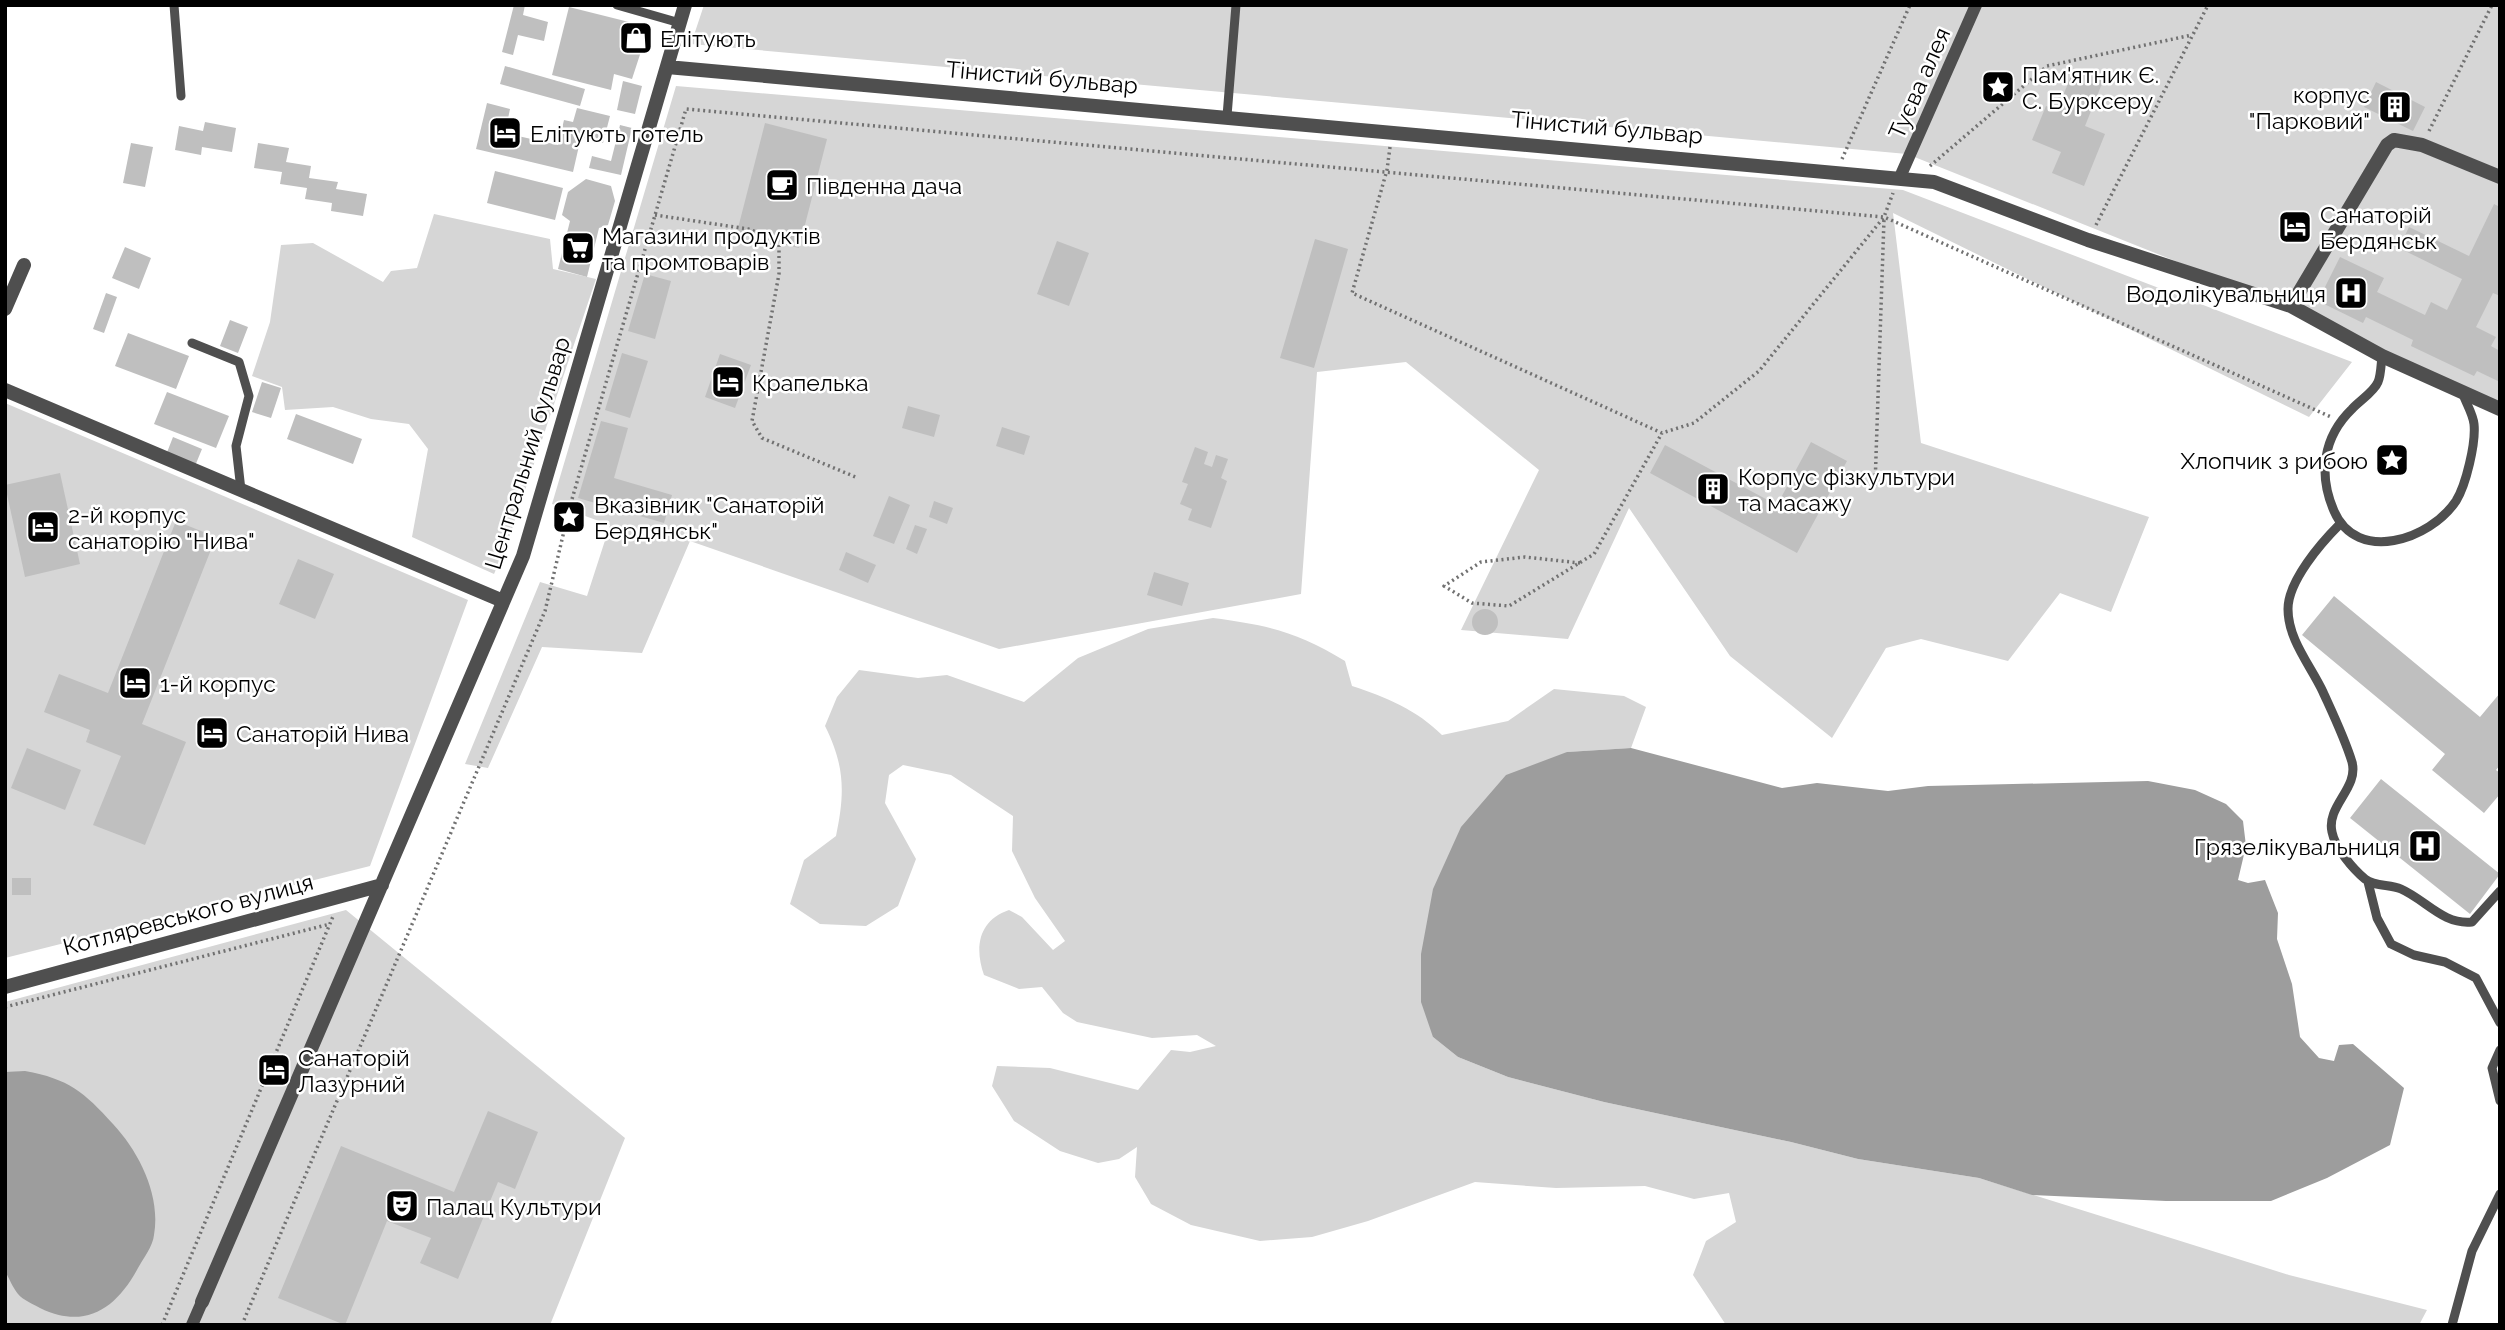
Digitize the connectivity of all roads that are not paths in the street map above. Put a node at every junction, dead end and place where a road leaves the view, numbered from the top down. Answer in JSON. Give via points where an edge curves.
{"nodes":[{"id":1,"x":174,"y":5,"type":"edge"},
{"id":2,"x":617,"y":5,"type":"edge"},
{"id":3,"x":685,"y":5,"type":"edge"},
{"id":4,"x":1236,"y":5,"type":"edge"},
{"id":5,"x":1976,"y":5,"type":"edge"},
{"id":6,"x":680,"y":23,"type":"junction"},
{"id":7,"x":667,"y":67,"type":"junction"},
{"id":8,"x":181,"y":96,"type":"dead end"},
{"id":9,"x":1227,"y":116,"type":"junction"},
{"id":10,"x":1900,"y":177,"type":"junction"},
{"id":11,"x":2500,"y":177,"type":"edge"},
{"id":12,"x":24,"y":265,"type":"dead end"},
{"id":13,"x":2291,"y":306,"type":"junction"},
{"id":14,"x":5,"y":309,"type":"edge"},
{"id":15,"x":192,"y":343,"type":"dead end"},
{"id":16,"x":2382,"y":356,"type":"junction"},
{"id":17,"x":5,"y":390,"type":"edge"},
{"id":18,"x":2463,"y":394,"type":"junction"},
{"id":19,"x":2500,"y":409,"type":"edge"},
{"id":20,"x":241,"y":490,"type":"junction"},
{"id":21,"x":2340,"y":524,"type":"junction"},
{"id":22,"x":503,"y":601,"type":"junction"},
{"id":23,"x":2368,"y":882,"type":"junction"},
{"id":24,"x":382,"y":885,"type":"junction"},
{"id":25,"x":2500,"y":891,"type":"edge"},
{"id":26,"x":5,"y":987,"type":"edge"},
{"id":27,"x":2500,"y":1023,"type":"edge"},
{"id":28,"x":2500,"y":1051,"type":"edge"},
{"id":29,"x":2500,"y":1101,"type":"edge"},
{"id":30,"x":2500,"y":1194,"type":"edge"},
{"id":31,"x":202,"y":1302,"type":"joint"},
{"id":32,"x":192,"y":1325,"type":"edge"},
{"id":33,"x":2452,"y":1325,"type":"edge"}],
"edges":[{"from":1,"to":8,"type":"lane"},
{"from":2,"to":6,"type":"lane"},
{"from":3,"to":6,"type":"street","name":"Центральний бульвар"},
{"from":4,"to":9,"type":"lane"},
{"from":5,"to":10,"type":"street","name":"Туєва алея"},
{"from":6,"to":7,"type":"street","name":"Центральний бульвар"},
{"from":7,"to":9,"type":"street","name":"Тінистий бульвар"},
{"from":7,"to":22,"type":"street","name":"Центральний бульвар","via":[[523,556]]},
{"from":9,"to":10,"type":"street","name":"Тінистий бульвар"},
{"from":10,"to":13,"type":"street","name":"Тінистий бульвар","via":[[1934,182],[2088,240]]},
{"from":11,"to":13,"type":"street","via":[[2422,145],[2394,140]]},
{"from":12,"to":14,"type":"street"},
{"from":13,"to":16,"type":"street","name":"Тінистий бульвар"},
{"from":15,"to":20,"type":"lane","via":[[239,362],[249,396],[236,446]]},
{"from":16,"to":18,"type":"street","name":"Тінистий бульвар"},
{"from":16,"to":21,"type":"lane","via":[[2378,383],[2339,421],[2324,456],[2326,492]]},
{"from":17,"to":20,"type":"street"},
{"from":18,"to":19,"type":"street","name":"Тінистий бульвар"},
{"from":18,"to":21,"type":"lane","via":[[2474,423],[2471,459],[2455,501],[2419,534],[2386,542],[2357,538]]},
{"from":20,"to":22,"type":"street"},
{"from":21,"to":23,"type":"lane","via":[[2317,546],[2288,608],[2293,636],[2353,764],[2332,832],[2348,861]]},
{"from":22,"to":24,"type":"street","name":"Центральний бульвар"},
{"from":23,"to":25,"type":"lane","via":[[2401,889],[2460,923],[2472,922]]},
{"from":23,"to":27,"type":"lane","via":[[2377,918],[2391,944],[2476,978]]},
{"from":24,"to":26,"type":"street","name":"Котляревського вулиця"},
{"from":24,"to":31,"type":"street","name":"Центральний бульвар"},
{"from":28,"to":29,"type":"lane","via":[[2493,1068]]},
{"from":30,"to":33,"type":"lane","via":[[2472,1251]]},
{"from":31,"to":32,"type":"street","name":"Центральний бульвар"}]}
